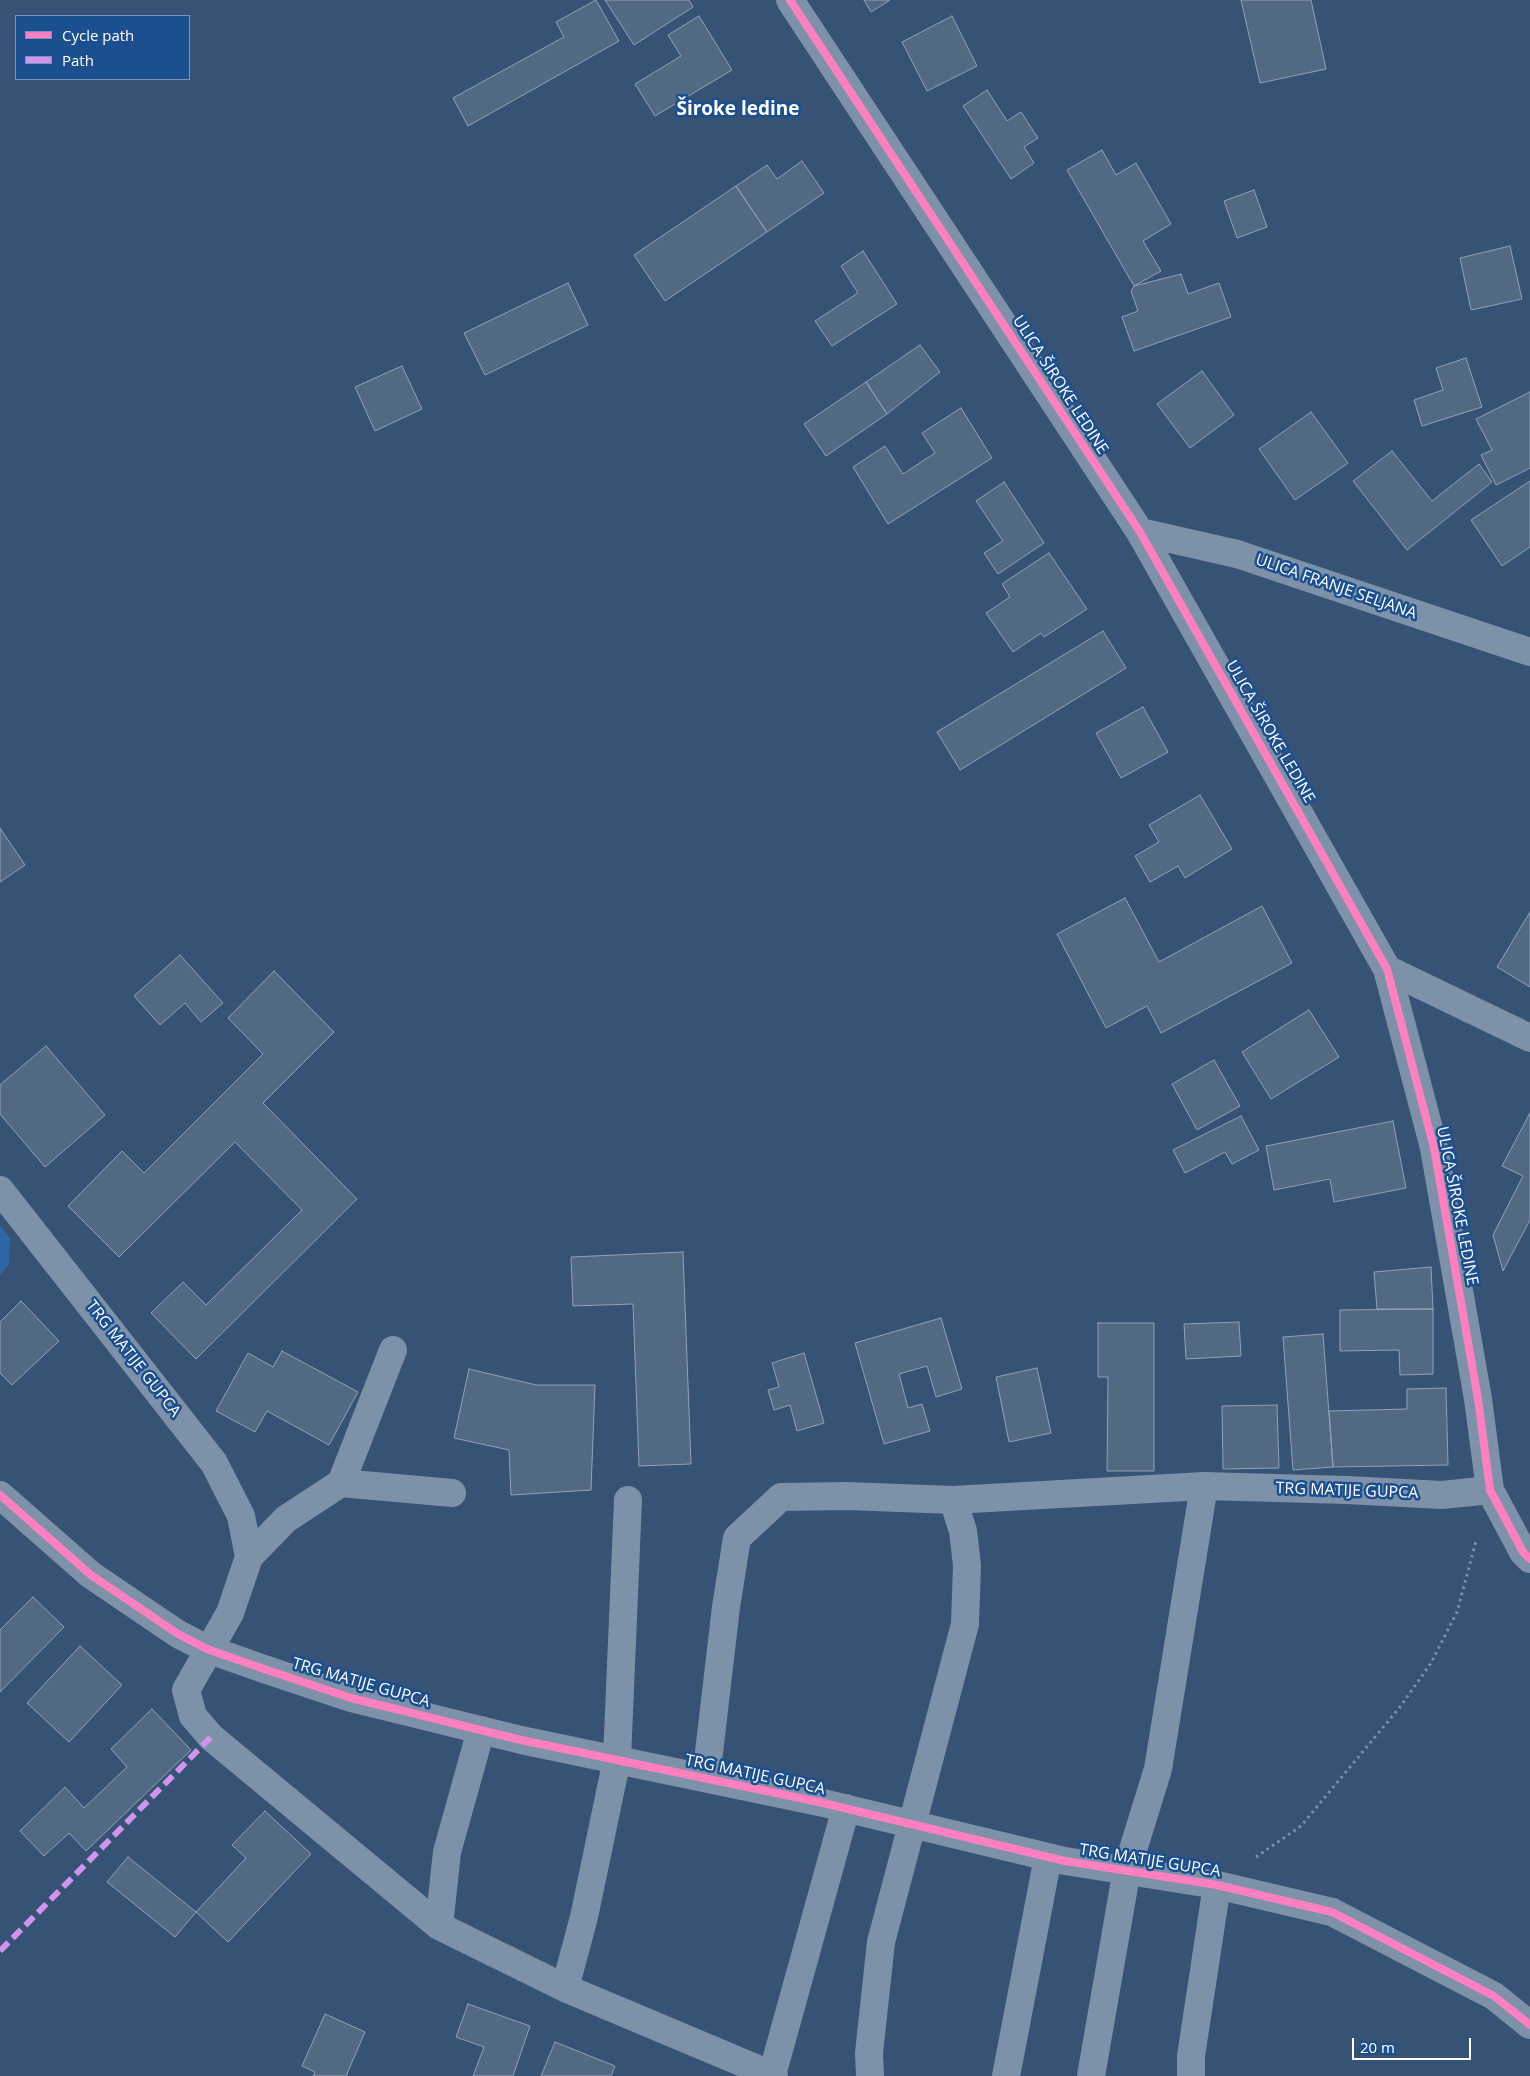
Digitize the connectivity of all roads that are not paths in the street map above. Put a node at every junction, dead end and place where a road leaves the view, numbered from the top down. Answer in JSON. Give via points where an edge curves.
{"nodes":[{"id":1,"x":790,"y":0,"type":"edge"},
{"id":2,"x":1140,"y":532,"type":"junction"},
{"id":3,"x":1530,"y":652,"type":"edge"},
{"id":4,"x":1387,"y":968,"type":"junction"},
{"id":5,"x":1530,"y":1038,"type":"edge"},
{"id":6,"x":0,"y":1190,"type":"edge"},
{"id":7,"x":393,"y":1350,"type":"dead end"},
{"id":8,"x":341,"y":1483,"type":"junction"},
{"id":9,"x":1204,"y":1486,"type":"junction"},
{"id":10,"x":1490,"y":1490,"type":"junction"},
{"id":11,"x":452,"y":1492,"type":"dead end"},
{"id":12,"x":0,"y":1495,"type":"edge"},
{"id":13,"x":628,"y":1500,"type":"dead end"},
{"id":14,"x":953,"y":1500,"type":"junction"},
{"id":15,"x":249,"y":1557,"type":"junction"},
{"id":16,"x":1530,"y":1559,"type":"edge"},
{"id":17,"x":207,"y":1649,"type":"junction"},
{"id":18,"x":481,"y":1730,"type":"junction"},
{"id":19,"x":616,"y":1759,"type":"junction"},
{"id":20,"x":706,"y":1778,"type":"junction"},
{"id":21,"x":846,"y":1808,"type":"junction"},
{"id":22,"x":911,"y":1824,"type":"junction"},
{"id":23,"x":1048,"y":1857,"type":"junction"},
{"id":24,"x":1127,"y":1869,"type":"junction"},
{"id":25,"x":1217,"y":1885,"type":"junction"},
{"id":26,"x":439,"y":1926,"type":"junction"},
{"id":27,"x":565,"y":1988,"type":"junction"},
{"id":28,"x":1530,"y":2025,"type":"edge"},
{"id":29,"x":773,"y":2076,"type":"edge"},
{"id":30,"x":870,"y":2076,"type":"edge"},
{"id":31,"x":1006,"y":2076,"type":"edge"},
{"id":32,"x":1091,"y":2076,"type":"edge"},
{"id":33,"x":1191,"y":2076,"type":"edge"}],
"edges":[{"from":1,"to":2,"type":"street","name":"ULICA ŠIROKE LEDINE"},
{"from":2,"to":3,"type":"street","name":"ULICA FRANJE SELJANA","via":[[1237,554]]},
{"from":2,"to":4,"type":"street","name":"ULICA ŠIROKE LEDINE"},
{"from":4,"to":5,"type":"street"},
{"from":4,"to":10,"type":"street","name":"ULICA ŠIROKE LEDINE","via":[[1434,1148],[1478,1399]]},
{"from":6,"to":15,"type":"street","name":"TRG MATIJE GUPCA","via":[[214,1463],[241,1516]]},
{"from":7,"to":8,"type":"street"},
{"from":8,"to":11,"type":"street"},
{"from":8,"to":15,"type":"street","via":[[286,1519]]},
{"from":9,"to":10,"type":"street","name":"TRG MATIJE GUPCA","via":[[1442,1495]]},
{"from":9,"to":14,"type":"street","name":"TRG MATIJE GUPCA"},
{"from":9,"to":24,"type":"street","name":"TRG MATIJE GUPCA","via":[[1158,1769]]},
{"from":10,"to":16,"type":"street","name":"ULICA ŠIROKE LEDINE","via":[[1523,1552]]},
{"from":12,"to":17,"type":"street","name":"TRG MATIJE GUPCA","via":[[91,1575],[178,1634]]},
{"from":13,"to":19,"type":"street"},
{"from":14,"to":20,"type":"street","name":"TRG MATIJE GUPCA","via":[[781,1497],[737,1538]]},
{"from":14,"to":22,"type":"street","via":[[967,1565],[965,1624]]},
{"from":15,"to":17,"type":"street","name":"TRG MATIJE GUPCA","via":[[230,1613]]},
{"from":17,"to":18,"type":"street","name":"TRG MATIJE GUPCA","via":[[351,1698]]},
{"from":17,"to":26,"type":"street","name":"TRG MATIJE GUPCA","via":[[186,1690],[193,1716],[211,1737]]},
{"from":18,"to":19,"type":"street","name":"TRG MATIJE GUPCA"},
{"from":18,"to":26,"type":"street","via":[[447,1852]]},
{"from":19,"to":20,"type":"street","name":"TRG MATIJE GUPCA"},
{"from":19,"to":27,"type":"street","via":[[584,1917]]},
{"from":20,"to":21,"type":"street","name":"TRG MATIJE GUPCA"},
{"from":21,"to":22,"type":"street","name":"TRG MATIJE GUPCA"},
{"from":21,"to":29,"type":"street"},
{"from":22,"to":23,"type":"street","name":"TRG MATIJE GUPCA"},
{"from":22,"to":30,"type":"street","via":[[881,1942],[869,2053]]},
{"from":23,"to":24,"type":"street","name":"TRG MATIJE GUPCA"},
{"from":23,"to":31,"type":"street"},
{"from":24,"to":25,"type":"street","name":"TRG MATIJE GUPCA"},
{"from":24,"to":32,"type":"street","name":"TRG MATIJE GUPCA"},
{"from":25,"to":28,"type":"street","name":"TRG MATIJE GUPCA","via":[[1332,1912],[1494,1996]]},
{"from":25,"to":33,"type":"street","name":"TRG MATIJE GUPCA","via":[[1191,2056]]},
{"from":26,"to":27,"type":"street","name":"TRG MATIJE GUPCA"},
{"from":27,"to":29,"type":"street","name":"TRG MATIJE GUPCA"}]}
